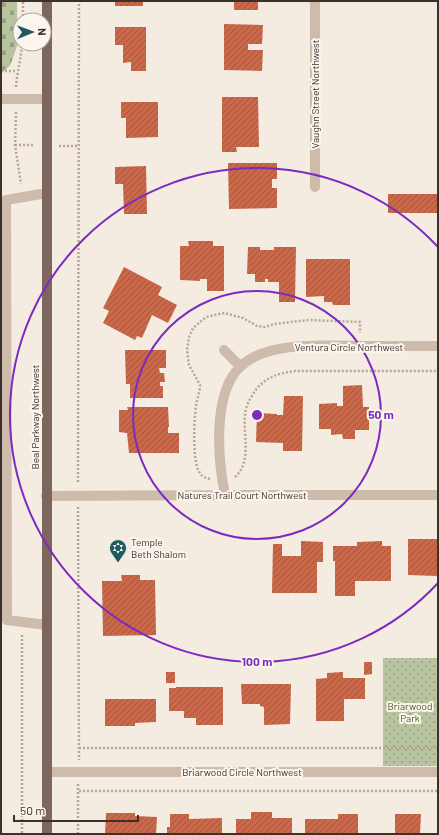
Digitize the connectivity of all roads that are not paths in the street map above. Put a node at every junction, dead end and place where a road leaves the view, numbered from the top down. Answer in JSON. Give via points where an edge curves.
{"nodes":[{"id":1,"x":47,"y":1,"type":"edge"},
{"id":2,"x":315,"y":1,"type":"edge"},
{"id":3,"x":1,"y":99,"type":"edge"},
{"id":4,"x":47,"y":99,"type":"junction"},
{"id":5,"x":315,"y":187,"type":"dead end"},
{"id":6,"x":47,"y":193,"type":"junction"},
{"id":7,"x":438,"y":346,"type":"edge"},
{"id":8,"x":224,"y":350,"type":"dead end"},
{"id":9,"x":240,"y":366,"type":"junction"},
{"id":10,"x":225,"y":495,"type":"junction"},
{"id":11,"x":438,"y":495,"type":"edge"},
{"id":12,"x":46,"y":496,"type":"junction"},
{"id":13,"x":46,"y":625,"type":"junction"},
{"id":14,"x":47,"y":772,"type":"junction"},
{"id":15,"x":438,"y":772,"type":"edge"},
{"id":16,"x":47,"y":834,"type":"edge"}],
"edges":[{"from":1,"to":4,"type":"main road","name":"Beal Parkway Northwest"},
{"from":2,"to":5,"type":"street","name":"Vaughn Street Northwest"},
{"from":3,"to":4,"type":"street"},
{"from":4,"to":6,"type":"main road","name":"Beal Parkway Northwest"},
{"from":6,"to":12,"type":"main road","name":"Beal Parkway Northwest"},
{"from":6,"to":13,"type":"street","via":[[6,200],[7,620]]},
{"from":7,"to":9,"type":"street","name":"Ventura Circle Northwest","via":[[285,348],[266,353]]},
{"from":8,"to":9,"type":"street"},
{"from":9,"to":10,"type":"street","name":"Ventura Circle Northwest","via":[[231,377],[224,395],[220,418],[219,459]]},
{"from":10,"to":11,"type":"street","name":"Natures Trail Court Northwest"},
{"from":10,"to":12,"type":"street","name":"Natures Trail Court Northwest"},
{"from":12,"to":13,"type":"main road","name":"Beal Parkway Northwest"},
{"from":13,"to":14,"type":"main road","name":"Beal Parkway Northwest"},
{"from":14,"to":15,"type":"street","name":"Briarwood Circle Northwest"},
{"from":14,"to":16,"type":"main road","name":"Beal Parkway Northwest"}]}
